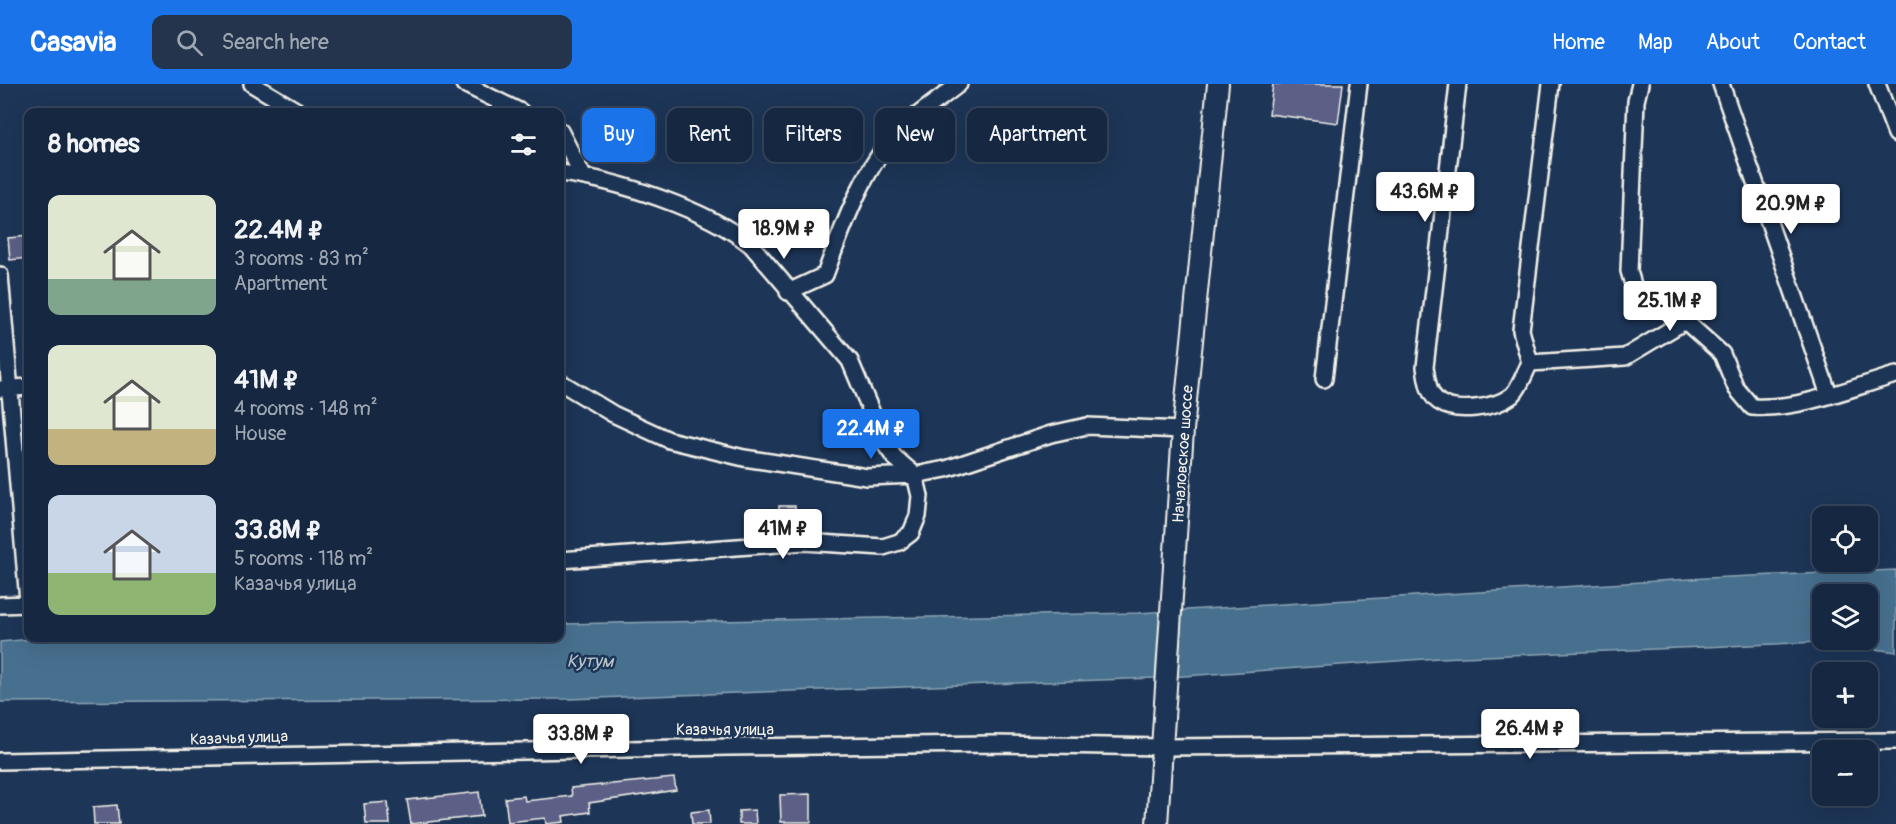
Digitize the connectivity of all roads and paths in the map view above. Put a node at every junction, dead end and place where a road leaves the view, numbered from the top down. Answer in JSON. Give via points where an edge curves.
{"nodes":[{"id":1,"x":252,"y":84,"type":"edge"},
{"id":2,"x":464,"y":84,"type":"edge"},
{"id":3,"x":959,"y":84,"type":"edge"},
{"id":4,"x":1218,"y":84,"type":"edge"},
{"id":5,"x":1359,"y":84,"type":"edge"},
{"id":6,"x":1458,"y":84,"type":"edge"},
{"id":7,"x":1551,"y":84,"type":"edge"},
{"id":8,"x":1640,"y":84,"type":"edge"},
{"id":9,"x":1721,"y":84,"type":"edge"},
{"id":10,"x":1876,"y":84,"type":"edge"},
{"id":11,"x":292,"y":108,"type":"edge"},
{"id":12,"x":513,"y":108,"type":"edge"},
{"id":13,"x":1896,"y":134,"type":"edge"},
{"id":14,"x":564,"y":139,"type":"edge"},
{"id":15,"x":564,"y":174,"type":"edge"},
{"id":16,"x":583,"y":176,"type":"junction"},
{"id":17,"x":0,"y":275,"type":"edge"},
{"id":18,"x":788,"y":292,"type":"junction"},
{"id":19,"x":1685,"y":321,"type":"junction"},
{"id":20,"x":1530,"y":363,"type":"junction"},
{"id":21,"x":1896,"y":375,"type":"edge"},
{"id":22,"x":1324,"y":379,"type":"dead end"},
{"id":23,"x":564,"y":384,"type":"edge"},
{"id":24,"x":24,"y":387,"type":"edge"},
{"id":25,"x":4,"y":389,"type":"edge"},
{"id":26,"x":1829,"y":395,"type":"junction"},
{"id":27,"x":1183,"y":430,"type":"junction"},
{"id":28,"x":915,"y":476,"type":"junction"},
{"id":29,"x":564,"y":560,"type":"edge"},
{"id":30,"x":24,"y":566,"type":"edge"},
{"id":31,"x":24,"y":602,"type":"edge"},
{"id":32,"x":0,"y":605,"type":"edge"},
{"id":33,"x":1896,"y":741,"type":"edge"},
{"id":34,"x":1163,"y":747,"type":"junction"},
{"id":35,"x":0,"y":761,"type":"edge"},
{"id":36,"x":1157,"y":824,"type":"edge"}],
"edges":[{"from":1,"to":11,"type":"street"},
{"from":2,"to":12,"type":"street"},
{"from":3,"to":18,"type":"street","via":[[900,130],[882,154],[862,188],[825,275]]},
{"from":4,"to":27,"type":"main road","name":"Началовское шоссе"},
{"from":5,"to":22,"type":"street"},
{"from":6,"to":20,"type":"street","via":[[1425,367],[1428,387],[1438,401],[1461,409],[1489,404],[1512,395]]},
{"from":7,"to":20,"type":"street","via":[[1521,330]]},
{"from":8,"to":19,"type":"street","via":[[1629,271],[1634,288]]},
{"from":9,"to":26,"type":"street"},
{"from":10,"to":13,"type":"street"},
{"from":14,"to":16,"type":"street"},
{"from":15,"to":16,"type":"street"},
{"from":16,"to":18,"type":"street","via":[[678,205],[733,231],[751,245]]},
{"from":17,"to":25,"type":"street"},
{"from":18,"to":28,"type":"street","via":[[850,361],[885,444]]},
{"from":19,"to":20,"type":"street","via":[[1625,357]]},
{"from":19,"to":26,"type":"street","via":[[1722,354],[1736,388],[1752,407],[1769,408]]},
{"from":21,"to":26,"type":"street"},
{"from":23,"to":28,"type":"street","via":[[613,414],[669,440],[744,458],[867,477]]},
{"from":24,"to":25,"type":"street"},
{"from":25,"to":30,"type":"street"},
{"from":27,"to":28,"type":"street","via":[[1087,426]]},
{"from":27,"to":34,"type":"main road","name":"Началовское шоссе"},
{"from":28,"to":29,"type":"street","via":[[920,496],[911,533],[883,547],[804,542]]},
{"from":31,"to":32,"type":"street"},
{"from":33,"to":34,"type":"street","name":"Казачья улица"},
{"from":34,"to":35,"type":"street","name":"Казачья улица","via":[[729,747]]},
{"from":34,"to":36,"type":"main road","name":"Началовское шоссе"}]}
